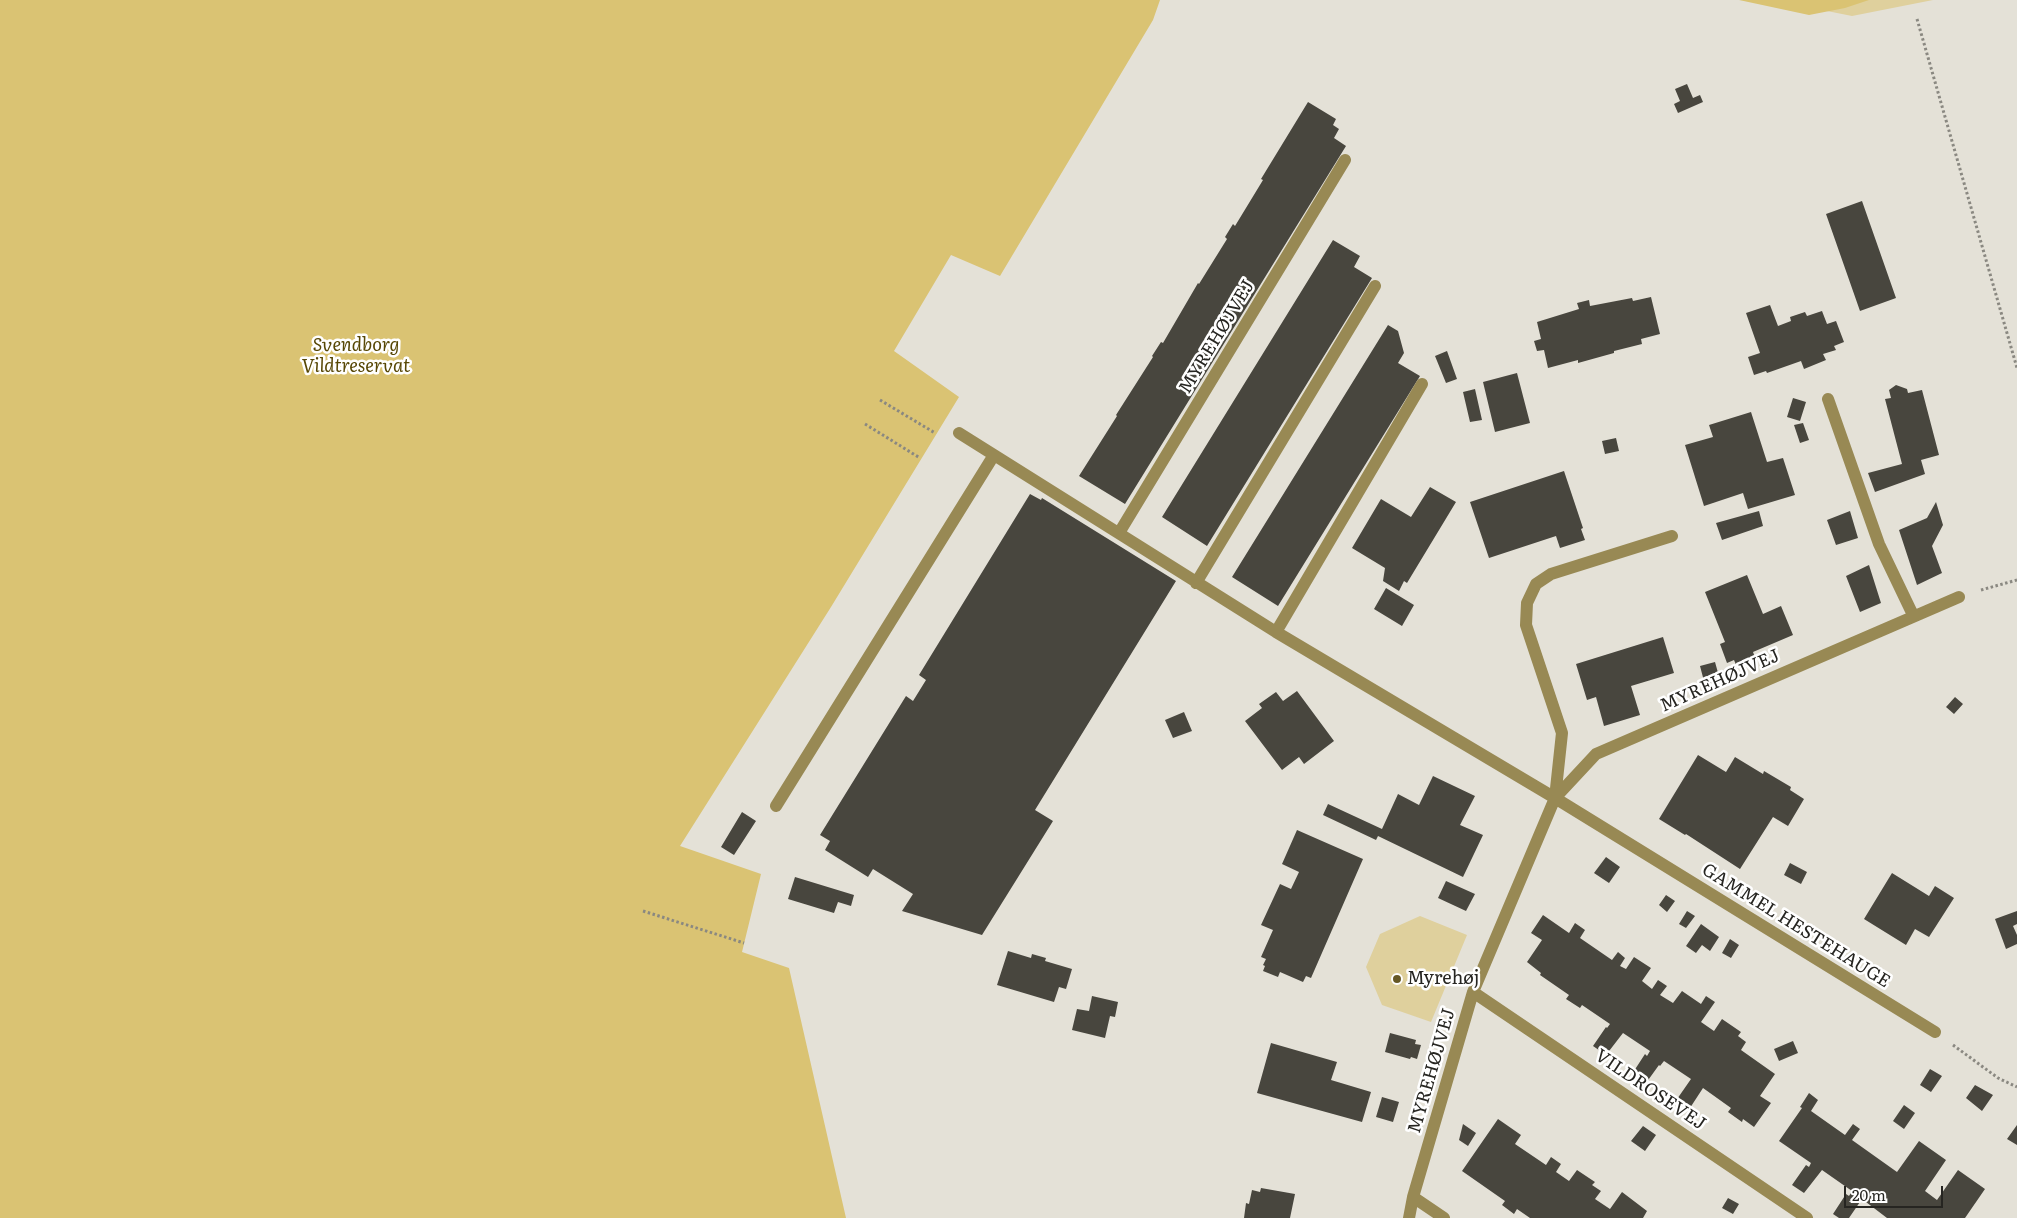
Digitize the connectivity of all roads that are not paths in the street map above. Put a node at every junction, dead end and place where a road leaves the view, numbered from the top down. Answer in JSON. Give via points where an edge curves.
{"nodes":[{"id":1,"x":1345,"y":160,"type":"dead end"},
{"id":2,"x":1375,"y":286,"type":"dead end"},
{"id":3,"x":1422,"y":384,"type":"dead end"},
{"id":4,"x":1828,"y":399,"type":"dead end"},
{"id":5,"x":959,"y":433,"type":"dead end"},
{"id":6,"x":994,"y":455,"type":"junction"},
{"id":7,"x":1119,"y":532,"type":"junction"},
{"id":8,"x":1672,"y":536,"type":"dead end"},
{"id":9,"x":1196,"y":583,"type":"junction"},
{"id":10,"x":1959,"y":597,"type":"road end"},
{"id":11,"x":1913,"y":615,"type":"junction"},
{"id":12,"x":1276,"y":632,"type":"junction"},
{"id":13,"x":1555,"y":798,"type":"junction"},
{"id":14,"x":776,"y":806,"type":"dead end"},
{"id":15,"x":1473,"y":992,"type":"junction"},
{"id":16,"x":1935,"y":1032,"type":"road end"},
{"id":17,"x":1413,"y":1197,"type":"junction"},
{"id":18,"x":1409,"y":1218,"type":"edge"},
{"id":19,"x":1444,"y":1218,"type":"edge"},
{"id":20,"x":1807,"y":1218,"type":"edge"}],
"edges":[{"from":1,"to":7,"type":"street","name":"MYREHØJVEJ"},
{"from":2,"to":9,"type":"street"},
{"from":3,"to":12,"type":"street"},
{"from":4,"to":11,"type":"street","via":[[1879,544]]},
{"from":5,"to":6,"type":"street"},
{"from":6,"to":7,"type":"street"},
{"from":6,"to":14,"type":"street"},
{"from":7,"to":9,"type":"street"},
{"from":8,"to":13,"type":"street","name":"MYREHØJVEJ","via":[[1551,574],[1536,584],[1527,603],[1526,625],[1562,733]]},
{"from":9,"to":12,"type":"street"},
{"from":10,"to":11,"type":"street","name":"MYREHØJVEJ"},
{"from":11,"to":13,"type":"street","name":"MYREHØJVEJ","via":[[1596,754]]},
{"from":12,"to":13,"type":"street"},
{"from":13,"to":15,"type":"street","name":"MYREHØJVEJ"},
{"from":13,"to":16,"type":"street","name":"GAMMEL HESTEHAUGE"},
{"from":15,"to":17,"type":"street","name":"MYREHØJVEJ"},
{"from":15,"to":20,"type":"street","name":"VILDROSEVEJ"},
{"from":17,"to":18,"type":"street","name":"MYREHØJVEJ"},
{"from":17,"to":19,"type":"street"}]}
